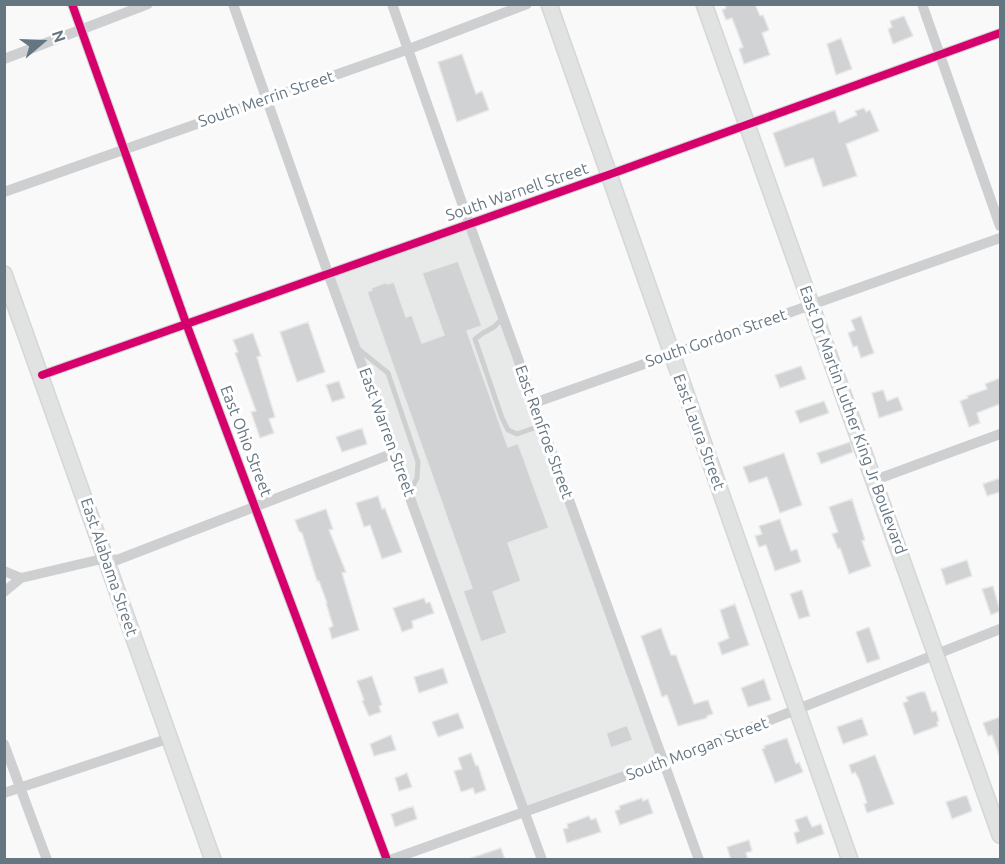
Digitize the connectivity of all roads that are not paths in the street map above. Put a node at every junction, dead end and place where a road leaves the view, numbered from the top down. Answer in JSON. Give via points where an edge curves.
{"nodes":[{"id":1,"x":72,"y":4,"type":"edge"},
{"id":2,"x":148,"y":4,"type":"edge"},
{"id":3,"x":233,"y":4,"type":"edge"},
{"id":4,"x":392,"y":4,"type":"edge"},
{"id":5,"x":526,"y":4,"type":"edge"},
{"id":6,"x":549,"y":4,"type":"edge"},
{"id":7,"x":704,"y":4,"type":"edge"},
{"id":8,"x":922,"y":4,"type":"edge"},
{"id":9,"x":81,"y":31,"type":"junction"},
{"id":10,"x":1000,"y":33,"type":"edge"},
{"id":11,"x":409,"y":49,"type":"junction"},
{"id":12,"x":941,"y":54,"type":"junction"},
{"id":13,"x":4,"y":59,"type":"edge"},
{"id":14,"x":267,"y":99,"type":"junction"},
{"id":15,"x":747,"y":125,"type":"junction"},
{"id":16,"x":123,"y":150,"type":"junction"},
{"id":17,"x":608,"y":175,"type":"junction"},
{"id":18,"x":4,"y":192,"type":"edge"},
{"id":19,"x":469,"y":223,"type":"junction"},
{"id":20,"x":1000,"y":226,"type":"edge"},
{"id":21,"x":1000,"y":238,"type":"edge"},
{"id":22,"x":328,"y":273,"type":"junction"},
{"id":23,"x":4,"y":274,"type":"edge"},
{"id":24,"x":8,"y":299,"type":"edge"},
{"id":25,"x":812,"y":305,"type":"junction"},
{"id":26,"x":503,"y":318,"type":"junction"},
{"id":27,"x":186,"y":323,"type":"junction"},
{"id":28,"x":356,"y":347,"type":"junction"},
{"id":29,"x":671,"y":353,"type":"junction"},
{"id":30,"x":42,"y":375,"type":"junction"},
{"id":31,"x":534,"y":403,"type":"junction"},
{"id":32,"x":543,"y":428,"type":"junction"},
{"id":33,"x":1000,"y":434,"type":"edge"},
{"id":34,"x":394,"y":453,"type":"junction"},
{"id":35,"x":875,"y":480,"type":"junction"},
{"id":36,"x":409,"y":494,"type":"junction"},
{"id":37,"x":256,"y":507,"type":"junction"},
{"id":38,"x":106,"y":558,"type":"junction"},
{"id":39,"x":4,"y":571,"type":"edge"},
{"id":40,"x":21,"y":578,"type":"junction"},
{"id":41,"x":4,"y":592,"type":"edge"},
{"id":42,"x":1000,"y":629,"type":"edge"},
{"id":43,"x":936,"y":653,"type":"junction"},
{"id":44,"x":798,"y":710,"type":"junction"},
{"id":45,"x":170,"y":738,"type":"junction"},
{"id":46,"x":4,"y":744,"type":"edge"},
{"id":47,"x":664,"y":762,"type":"junction"},
{"id":48,"x":19,"y":788,"type":"junction"},
{"id":49,"x":4,"y":793,"type":"edge"},
{"id":50,"x":526,"y":812,"type":"junction"},
{"id":51,"x":1000,"y":836,"type":"edge"},
{"id":52,"x":47,"y":860,"type":"edge"},
{"id":53,"x":213,"y":860,"type":"edge"},
{"id":54,"x":389,"y":860,"type":"edge"},
{"id":55,"x":542,"y":860,"type":"edge"},
{"id":56,"x":699,"y":860,"type":"edge"},
{"id":57,"x":850,"y":860,"type":"edge"}],
"edges":[{"from":1,"to":9,"type":"street","name":"East Ohio Street"},
{"from":2,"to":9,"type":"street"},
{"from":3,"to":14,"type":"street","name":"East Warren Street"},
{"from":4,"to":11,"type":"street","name":"East Renfroe Street"},
{"from":5,"to":11,"type":"street","name":"South Merrin Street"},
{"from":6,"to":17,"type":"street","name":"East Laura Street"},
{"from":7,"to":15,"type":"street","name":"East Dr Martin Luther King Jr Boulevard"},
{"from":8,"to":12,"type":"street"},
{"from":9,"to":13,"type":"street"},
{"from":9,"to":16,"type":"street","name":"East Ohio Street"},
{"from":10,"to":12,"type":"street","name":"South Warnell Street"},
{"from":11,"to":14,"type":"street","name":"South Merrin Street"},
{"from":11,"to":19,"type":"street","name":"East Renfroe Street"},
{"from":12,"to":15,"type":"street","name":"South Warnell Street"},
{"from":12,"to":20,"type":"street"},
{"from":14,"to":16,"type":"street","name":"South Merrin Street"},
{"from":14,"to":22,"type":"street","name":"East Warren Street"},
{"from":15,"to":17,"type":"street","name":"South Warnell Street"},
{"from":15,"to":25,"type":"street","name":"East Dr Martin Luther King Jr Boulevard"},
{"from":16,"to":18,"type":"street","name":"South Merrin Street"},
{"from":16,"to":27,"type":"street","name":"East Ohio Street"},
{"from":17,"to":19,"type":"street","name":"South Warnell Street"},
{"from":17,"to":29,"type":"street","name":"East Laura Street"},
{"from":19,"to":22,"type":"street","name":"South Warnell Street"},
{"from":19,"to":26,"type":"street","name":"East Renfroe Street"},
{"from":21,"to":25,"type":"street","name":"South Gordon Street"},
{"from":22,"to":27,"type":"street","name":"South Warnell Street"},
{"from":22,"to":28,"type":"street","name":"East Warren Street"},
{"from":23,"to":24,"type":"street","name":"East Alabama Street"},
{"from":24,"to":30,"type":"street","name":"East Alabama Street"},
{"from":25,"to":29,"type":"street","name":"South Gordon Street"},
{"from":25,"to":35,"type":"street","name":"East Dr Martin Luther King Jr Boulevard"},
{"from":26,"to":31,"type":"street","name":"East Renfroe Street"},
{"from":26,"to":32,"type":"lane","via":[[475,339],[502,418],[508,430],[517,434]]},
{"from":27,"to":30,"type":"street","name":"South Warnell Street"},
{"from":27,"to":37,"type":"street","name":"East Ohio Street"},
{"from":28,"to":34,"type":"street","name":"East Warren Street"},
{"from":28,"to":36,"type":"lane","via":[[388,373],[418,462],[417,478]]},
{"from":29,"to":31,"type":"street","name":"South Gordon Street"},
{"from":29,"to":44,"type":"street","name":"East Laura Street"},
{"from":30,"to":38,"type":"street","name":"East Alabama Street"},
{"from":31,"to":32,"type":"street","name":"East Renfroe Street"},
{"from":32,"to":47,"type":"street","name":"East Renfroe Street"},
{"from":33,"to":35,"type":"street"},
{"from":34,"to":36,"type":"street","name":"East Warren Street"},
{"from":34,"to":37,"type":"street"},
{"from":35,"to":43,"type":"street","name":"East Dr Martin Luther King Jr Boulevard"},
{"from":36,"to":50,"type":"street","name":"East Warren Street"},
{"from":37,"to":38,"type":"street","via":[[117,560]]},
{"from":37,"to":54,"type":"street","name":"East Ohio Street"},
{"from":38,"to":40,"type":"street"},
{"from":38,"to":45,"type":"street","name":"East Alabama Street"},
{"from":39,"to":40,"type":"street"},
{"from":40,"to":41,"type":"street"},
{"from":42,"to":43,"type":"street","name":"South Morgan Street"},
{"from":43,"to":44,"type":"street","name":"South Morgan Street"},
{"from":43,"to":51,"type":"street","name":"East Dr Martin Luther King Jr Boulevard"},
{"from":44,"to":47,"type":"street","name":"South Morgan Street"},
{"from":44,"to":57,"type":"street","name":"East Laura Street"},
{"from":45,"to":48,"type":"street"},
{"from":45,"to":53,"type":"street","name":"East Alabama Street"},
{"from":46,"to":48,"type":"street"},
{"from":47,"to":50,"type":"street","name":"South Morgan Street"},
{"from":47,"to":56,"type":"street","name":"East Renfroe Street"},
{"from":48,"to":49,"type":"street"},
{"from":48,"to":52,"type":"street"},
{"from":50,"to":54,"type":"street","name":"South Morgan Street"},
{"from":50,"to":55,"type":"street","name":"East Warren Street"}]}
